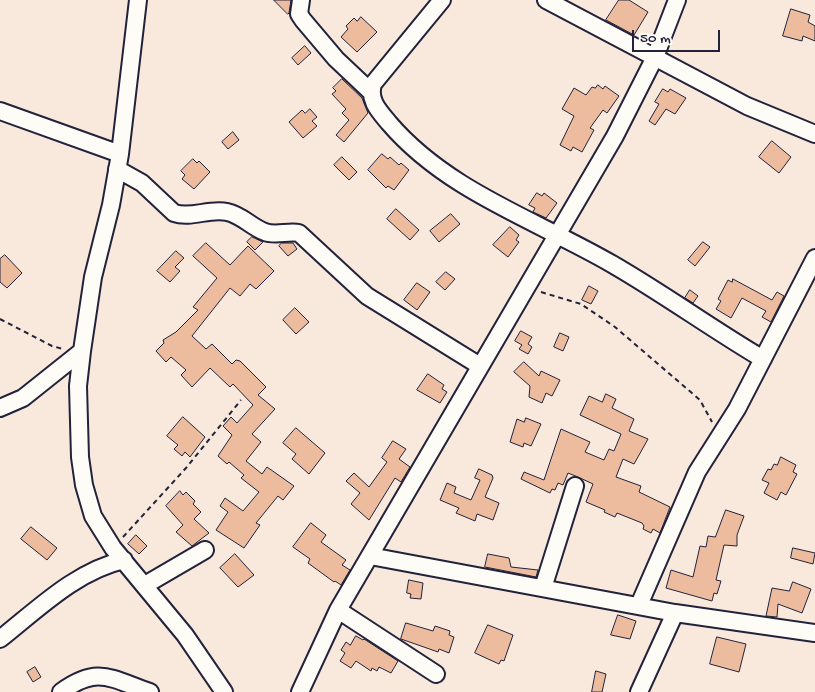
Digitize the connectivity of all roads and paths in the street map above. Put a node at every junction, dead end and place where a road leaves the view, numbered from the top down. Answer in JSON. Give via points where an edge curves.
{"nodes":[{"id":1,"x":138,"y":0,"type":"edge"},
{"id":2,"x":300,"y":0,"type":"edge"},
{"id":3,"x":442,"y":0,"type":"edge"},
{"id":4,"x":546,"y":0,"type":"edge"},
{"id":5,"x":677,"y":0,"type":"edge"},
{"id":6,"x":655,"y":57,"type":"junction"},
{"id":7,"x":370,"y":92,"type":"junction"},
{"id":8,"x":0,"y":111,"type":"edge"},
{"id":9,"x":815,"y":134,"type":"edge"},
{"id":10,"x":118,"y":161,"type":"junction"},
{"id":11,"x":557,"y":234,"type":"junction"},
{"id":12,"x":815,"y":258,"type":"edge"},
{"id":13,"x":526,"y":289,"type":"junction"},
{"id":14,"x":0,"y":319,"type":"edge"},
{"id":15,"x":82,"y":351,"type":"junction"},
{"id":16,"x":763,"y":359,"type":"junction"},
{"id":17,"x":480,"y":366,"type":"junction"},
{"id":18,"x":241,"y":400,"type":"dead end"},
{"id":19,"x":0,"y":408,"type":"edge"},
{"id":20,"x":718,"y":438,"type":"junction"},
{"id":21,"x":575,"y":486,"type":"dead end"},
{"id":22,"x":205,"y":550,"type":"dead end"},
{"id":23,"x":118,"y":554,"type":"junction"},
{"id":24,"x":370,"y":556,"type":"junction"},
{"id":25,"x":145,"y":585,"type":"junction"},
{"id":26,"x":543,"y":588,"type":"junction"},
{"id":27,"x":639,"y":605,"type":"junction"},
{"id":28,"x":338,"y":610,"type":"junction"},
{"id":29,"x":675,"y":613,"type":"junction"},
{"id":30,"x":815,"y":633,"type":"edge"},
{"id":31,"x":0,"y":639,"type":"edge"},
{"id":32,"x":436,"y":674,"type":"dead end"},
{"id":33,"x":216,"y":690,"type":"edge"},
{"id":34,"x":62,"y":692,"type":"edge"},
{"id":35,"x":150,"y":692,"type":"edge"},
{"id":36,"x":300,"y":692,"type":"edge"},
{"id":37,"x":639,"y":692,"type":"edge"}],
"edges":[{"from":1,"to":10,"type":"street"},
{"from":2,"to":7,"type":"street","via":[[299,14],[303,20]]},
{"from":3,"to":7,"type":"street","via":[[381,72]]},
{"from":4,"to":6,"type":"street"},
{"from":5,"to":6,"type":"street"},
{"from":6,"to":9,"type":"street","via":[[747,106]]},
{"from":6,"to":11,"type":"street","via":[[615,136]]},
{"from":7,"to":11,"type":"street","via":[[380,112],[409,145],[444,173],[472,191]]},
{"from":8,"to":10,"type":"street"},
{"from":10,"to":15,"type":"street","via":[[93,277]]},
{"from":10,"to":17,"type":"street","via":[[174,213],[227,212],[246,219],[264,232],[299,233],[368,296]]},
{"from":11,"to":13,"type":"street"},
{"from":11,"to":16,"type":"street","via":[[612,264]]},
{"from":12,"to":16,"type":"street"},
{"from":13,"to":17,"type":"street"},
{"from":13,"to":20,"type":"path","via":[[581,304],[615,327],[700,400]]},
{"from":14,"to":15,"type":"path","via":[[52,346]]},
{"from":15,"to":19,"type":"street","via":[[23,398]]},
{"from":15,"to":23,"type":"street","via":[[78,417],[84,484],[92,516]]},
{"from":16,"to":20,"type":"street","via":[[737,410]]},
{"from":17,"to":24,"type":"street"},
{"from":18,"to":23,"type":"path"},
{"from":20,"to":27,"type":"street","via":[[697,472]]},
{"from":21,"to":26,"type":"street"},
{"from":22,"to":25,"type":"street"},
{"from":23,"to":25,"type":"street"},
{"from":23,"to":31,"type":"street","via":[[85,574]]},
{"from":24,"to":26,"type":"street"},
{"from":24,"to":28,"type":"street"},
{"from":25,"to":33,"type":"street","via":[[186,634]]},
{"from":26,"to":27,"type":"street"},
{"from":27,"to":29,"type":"street"},
{"from":28,"to":32,"type":"street"},
{"from":28,"to":36,"type":"street"},
{"from":29,"to":30,"type":"street"},
{"from":29,"to":37,"type":"street"},
{"from":34,"to":35,"type":"street","via":[[76,681],[100,676]]}]}
